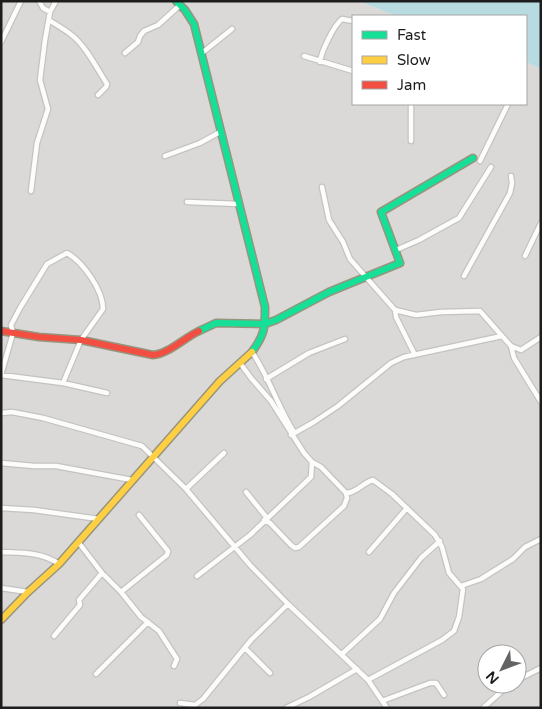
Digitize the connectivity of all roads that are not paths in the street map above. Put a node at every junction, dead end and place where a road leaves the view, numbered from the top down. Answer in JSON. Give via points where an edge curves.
{"nodes":[{"id":1,"x":22,"y":1,"type":"edge"},
{"id":2,"x":40,"y":1,"type":"edge"},
{"id":3,"x":56,"y":1,"type":"edge"},
{"id":4,"x":178,"y":3,"type":"edge"},
{"id":5,"x":50,"y":12,"type":"junction"},
{"id":6,"x":49,"y":20,"type":"junction"},
{"id":7,"x":352,"y":20,"type":"edge"},
{"id":8,"x":232,"y":29,"type":"dead end"},
{"id":9,"x":1,"y":42,"type":"edge"},
{"id":10,"x":125,"y":53,"type":"dead end"},
{"id":11,"x":202,"y":53,"type":"junction"},
{"id":12,"x":304,"y":56,"type":"dead end"},
{"id":13,"x":320,"y":62,"type":"junction"},
{"id":14,"x":352,"y":71,"type":"edge"},
{"id":15,"x":98,"y":95,"type":"dead end"},
{"id":16,"x":411,"y":105,"type":"edge"},
{"id":17,"x":507,"y":105,"type":"edge"},
{"id":18,"x":220,"y":132,"type":"junction"},
{"id":19,"x":410,"y":141,"type":"dead end"},
{"id":20,"x":165,"y":156,"type":"dead end"},
{"id":21,"x":476,"y":159,"type":"joint"},
{"id":22,"x":491,"y":167,"type":"dead end"},
{"id":23,"x":511,"y":176,"type":"dead end"},
{"id":24,"x":322,"y":187,"type":"dead end"},
{"id":25,"x":31,"y":192,"type":"dead end"},
{"id":26,"x":187,"y":202,"type":"dead end"},
{"id":27,"x":239,"y":204,"type":"junction"},
{"id":28,"x":541,"y":224,"type":"edge"},
{"id":29,"x":396,"y":250,"type":"junction"},
{"id":30,"x":525,"y":256,"type":"dead end"},
{"id":31,"x":464,"y":276,"type":"dead end"},
{"id":32,"x":367,"y":277,"type":"junction"},
{"id":33,"x":395,"y":310,"type":"junction"},
{"id":34,"x":266,"y":324,"type":"junction"},
{"id":35,"x":1,"y":331,"type":"edge"},
{"id":36,"x":13,"y":333,"type":"junction"},
{"id":37,"x":502,"y":336,"type":"junction"},
{"id":38,"x":541,"y":337,"type":"edge"},
{"id":39,"x":345,"y":339,"type":"dead end"},
{"id":40,"x":81,"y":340,"type":"junction"},
{"id":41,"x":511,"y":346,"type":"junction"},
{"id":42,"x":252,"y":352,"type":"junction"},
{"id":43,"x":415,"y":355,"type":"junction"},
{"id":44,"x":240,"y":362,"type":"junction"},
{"id":45,"x":1,"y":375,"type":"edge"},
{"id":46,"x":266,"y":379,"type":"junction"},
{"id":47,"x":64,"y":382,"type":"junction"},
{"id":48,"x":107,"y":393,"type":"dead end"},
{"id":49,"x":541,"y":402,"type":"edge"},
{"id":50,"x":1,"y":413,"type":"edge"},
{"id":51,"x":292,"y":433,"type":"junction"},
{"id":52,"x":224,"y":453,"type":"dead end"},
{"id":53,"x":154,"y":456,"type":"junction"},
{"id":54,"x":312,"y":462,"type":"junction"},
{"id":55,"x":1,"y":463,"type":"edge"},
{"id":56,"x":132,"y":480,"type":"junction"},
{"id":57,"x":186,"y":489,"type":"junction"},
{"id":58,"x":246,"y":492,"type":"dead end"},
{"id":59,"x":346,"y":493,"type":"junction"},
{"id":60,"x":1,"y":508,"type":"edge"},
{"id":61,"x":407,"y":508,"type":"junction"},
{"id":62,"x":139,"y":515,"type":"dead end"},
{"id":63,"x":99,"y":519,"type":"junction"},
{"id":64,"x":266,"y":519,"type":"junction"},
{"id":65,"x":541,"y":539,"type":"edge"},
{"id":66,"x":440,"y":541,"type":"junction"},
{"id":67,"x":79,"y":543,"type":"junction"},
{"id":68,"x":235,"y":546,"type":"junction"},
{"id":69,"x":1,"y":552,"type":"edge"},
{"id":70,"x":369,"y":552,"type":"dead end"},
{"id":71,"x":59,"y":564,"type":"junction"},
{"id":72,"x":102,"y":573,"type":"junction"},
{"id":73,"x":197,"y":576,"type":"dead end"},
{"id":74,"x":461,"y":586,"type":"junction"},
{"id":75,"x":1,"y":588,"type":"edge"},
{"id":76,"x":28,"y":592,"type":"junction"},
{"id":77,"x":121,"y":592,"type":"junction"},
{"id":78,"x":288,"y":604,"type":"junction"},
{"id":79,"x":1,"y":620,"type":"edge"},
{"id":80,"x":148,"y":622,"type":"junction"},
{"id":81,"x":54,"y":636,"type":"dead end"},
{"id":82,"x":245,"y":648,"type":"junction"},
{"id":83,"x":342,"y":654,"type":"junction"},
{"id":84,"x":174,"y":666,"type":"dead end"},
{"id":85,"x":541,"y":668,"type":"edge"},
{"id":86,"x":357,"y":669,"type":"junction"},
{"id":87,"x":270,"y":673,"type":"dead end"},
{"id":88,"x":96,"y":674,"type":"dead end"},
{"id":89,"x":527,"y":675,"type":"edge"},
{"id":90,"x":368,"y":680,"type":"junction"},
{"id":91,"x":499,"y":694,"type":"edge"},
{"id":92,"x":444,"y":695,"type":"dead end"},
{"id":93,"x":382,"y":701,"type":"junction"},
{"id":94,"x":180,"y":703,"type":"dead end"},
{"id":95,"x":286,"y":708,"type":"edge"},
{"id":96,"x":387,"y":708,"type":"edge"},
{"id":97,"x":483,"y":708,"type":"edge"}],
"edges":[{"from":1,"to":9,"type":"street"},
{"from":2,"to":5,"type":"street"},
{"from":3,"to":5,"type":"street"},
{"from":4,"to":10,"type":"street","via":[[158,25],[144,31],[138,42]]},
{"from":4,"to":11,"type":"street","via":[[194,24]]},
{"from":5,"to":6,"type":"street"},
{"from":6,"to":15,"type":"street","via":[[80,43],[107,84]]},
{"from":6,"to":25,"type":"street","via":[[40,80],[48,109],[37,143]]},
{"from":7,"to":13,"type":"street","via":[[342,19],[337,23],[321,53]]},
{"from":8,"to":11,"type":"street"},
{"from":11,"to":18,"type":"street"},
{"from":12,"to":13,"type":"street"},
{"from":13,"to":14,"type":"street"},
{"from":16,"to":19,"type":"street"},
{"from":17,"to":21,"type":"street"},
{"from":18,"to":20,"type":"street"},
{"from":18,"to":27,"type":"street"},
{"from":21,"to":29,"type":"street","via":[[449,171],[381,212]]},
{"from":22,"to":29,"type":"street","via":[[459,218]]},
{"from":23,"to":31,"type":"street","via":[[510,193]]},
{"from":24,"to":32,"type":"street","via":[[329,220],[350,259]]},
{"from":26,"to":27,"type":"street"},
{"from":27,"to":34,"type":"street","via":[[265,307]]},
{"from":28,"to":30,"type":"street"},
{"from":29,"to":32,"type":"street","via":[[400,263]]},
{"from":32,"to":33,"type":"street"},
{"from":32,"to":34,"type":"street"},
{"from":33,"to":37,"type":"street","via":[[416,316],[480,311]]},
{"from":33,"to":43,"type":"street"},
{"from":34,"to":40,"type":"street","via":[[216,323],[188,336],[163,354],[153,355]]},
{"from":34,"to":42,"type":"street","via":[[262,338]]},
{"from":35,"to":36,"type":"street"},
{"from":36,"to":40,"type":"street"},
{"from":36,"to":40,"type":"street","via":[[11,324],[47,264],[66,253],[73,256],[96,284],[103,303],[103,309]]},
{"from":36,"to":45,"type":"street"},
{"from":37,"to":41,"type":"street"},
{"from":37,"to":43,"type":"street"},
{"from":38,"to":41,"type":"street","via":[[520,350]]},
{"from":39,"to":46,"type":"street","via":[[309,353]]},
{"from":40,"to":47,"type":"street"},
{"from":41,"to":49,"type":"street","via":[[514,358]]},
{"from":42,"to":44,"type":"street"},
{"from":42,"to":46,"type":"street"},
{"from":43,"to":51,"type":"street","via":[[391,363],[338,406]]},
{"from":44,"to":51,"type":"street"},
{"from":44,"to":53,"type":"street"},
{"from":45,"to":47,"type":"street"},
{"from":46,"to":51,"type":"street"},
{"from":47,"to":48,"type":"street"},
{"from":50,"to":53,"type":"street","via":[[12,412],[76,426],[142,446]]},
{"from":51,"to":54,"type":"street"},
{"from":52,"to":57,"type":"street"},
{"from":53,"to":56,"type":"street"},
{"from":53,"to":57,"type":"street"},
{"from":54,"to":59,"type":"street"},
{"from":54,"to":64,"type":"street","via":[[311,477]]},
{"from":55,"to":56,"type":"street","via":[[56,466]]},
{"from":56,"to":63,"type":"street"},
{"from":57,"to":68,"type":"street"},
{"from":58,"to":64,"type":"street"},
{"from":59,"to":61,"type":"street","via":[[352,493],[373,480]]},
{"from":59,"to":64,"type":"street","via":[[344,506],[295,548]]},
{"from":60,"to":63,"type":"street"},
{"from":61,"to":66,"type":"street"},
{"from":61,"to":70,"type":"street"},
{"from":62,"to":77,"type":"street","via":[[168,551]]},
{"from":63,"to":67,"type":"street"},
{"from":64,"to":68,"type":"street"},
{"from":65,"to":74,"type":"street","via":[[481,579]]},
{"from":66,"to":74,"type":"street","via":[[449,572]]},
{"from":66,"to":83,"type":"street","via":[[400,586],[380,619]]},
{"from":67,"to":71,"type":"street"},
{"from":67,"to":72,"type":"street"},
{"from":68,"to":73,"type":"street"},
{"from":68,"to":78,"type":"street"},
{"from":69,"to":71,"type":"street","via":[[36,554]]},
{"from":71,"to":76,"type":"street"},
{"from":72,"to":77,"type":"street"},
{"from":72,"to":81,"type":"street"},
{"from":74,"to":90,"type":"street","via":[[461,605],[454,631]]},
{"from":75,"to":76,"type":"street"},
{"from":76,"to":79,"type":"street"},
{"from":77,"to":80,"type":"street"},
{"from":78,"to":82,"type":"street"},
{"from":78,"to":83,"type":"street"},
{"from":80,"to":84,"type":"street","via":[[174,652],[177,659]]},
{"from":80,"to":88,"type":"street"},
{"from":82,"to":87,"type":"street"},
{"from":82,"to":94,"type":"street","via":[[203,699],[196,704]]},
{"from":83,"to":86,"type":"street"},
{"from":85,"to":89,"type":"street"},
{"from":86,"to":90,"type":"street"},
{"from":86,"to":95,"type":"street"},
{"from":90,"to":93,"type":"street"},
{"from":91,"to":97,"type":"street"},
{"from":92,"to":93,"type":"street","via":[[436,683],[430,683]]},
{"from":93,"to":96,"type":"street"}]}
